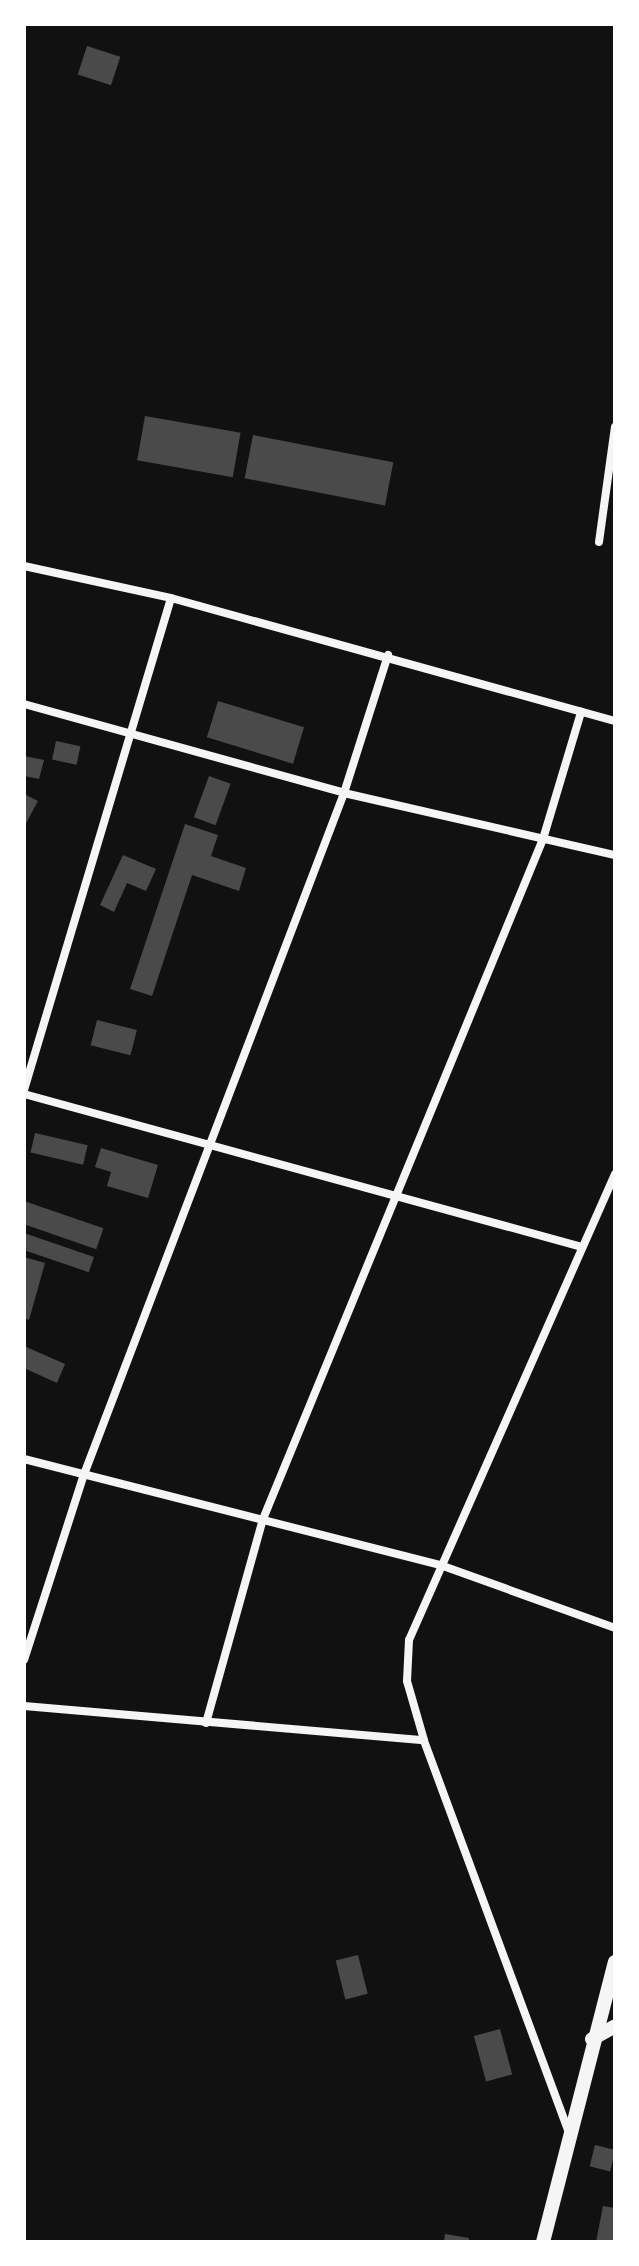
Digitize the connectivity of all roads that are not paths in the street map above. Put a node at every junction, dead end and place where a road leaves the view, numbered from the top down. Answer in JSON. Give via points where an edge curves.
{"nodes":[{"id":1,"x":615,"y":427,"type":"edge"},
{"id":2,"x":599,"y":542,"type":"dead end"},
{"id":3,"x":24,"y":566,"type":"edge"},
{"id":4,"x":171,"y":598,"type":"junction"},
{"id":5,"x":388,"y":655,"type":"junction"},
{"id":6,"x":24,"y":704,"type":"edge"},
{"id":7,"x":581,"y":712,"type":"junction"},
{"id":8,"x":615,"y":721,"type":"edge"},
{"id":9,"x":132,"y":735,"type":"junction"},
{"id":10,"x":344,"y":793,"type":"junction"},
{"id":11,"x":543,"y":839,"type":"junction"},
{"id":12,"x":615,"y":855,"type":"edge"},
{"id":13,"x":24,"y":1092,"type":"edge"},
{"id":14,"x":208,"y":1139,"type":"junction"},
{"id":15,"x":615,"y":1174,"type":"edge"},
{"id":16,"x":396,"y":1194,"type":"junction"},
{"id":17,"x":582,"y":1247,"type":"junction"},
{"id":18,"x":24,"y":1459,"type":"edge"},
{"id":19,"x":83,"y":1477,"type":"junction"},
{"id":20,"x":263,"y":1519,"type":"junction"},
{"id":21,"x":443,"y":1566,"type":"junction"},
{"id":22,"x":615,"y":1628,"type":"edge"},
{"id":23,"x":24,"y":1660,"type":"edge"},
{"id":24,"x":24,"y":1706,"type":"edge"},
{"id":25,"x":206,"y":1723,"type":"junction"},
{"id":26,"x":424,"y":1740,"type":"junction"},
{"id":27,"x":615,"y":1962,"type":"edge"},
{"id":28,"x":615,"y":2026,"type":"edge"},
{"id":29,"x":592,"y":2039,"type":"junction"},
{"id":30,"x":568,"y":2130,"type":"junction"},
{"id":31,"x":543,"y":2242,"type":"edge"}],
"edges":[{"from":1,"to":2,"type":"street"},
{"from":3,"to":4,"type":"street"},
{"from":4,"to":5,"type":"street"},
{"from":4,"to":9,"type":"street"},
{"from":5,"to":7,"type":"street"},
{"from":5,"to":10,"type":"street"},
{"from":6,"to":9,"type":"street"},
{"from":7,"to":8,"type":"street"},
{"from":7,"to":11,"type":"street"},
{"from":9,"to":10,"type":"street"},
{"from":9,"to":13,"type":"street"},
{"from":10,"to":11,"type":"street"},
{"from":10,"to":14,"type":"street"},
{"from":11,"to":12,"type":"street"},
{"from":11,"to":16,"type":"street"},
{"from":13,"to":14,"type":"street"},
{"from":14,"to":16,"type":"street"},
{"from":14,"to":19,"type":"street"},
{"from":15,"to":17,"type":"street"},
{"from":16,"to":17,"type":"street"},
{"from":16,"to":20,"type":"street"},
{"from":17,"to":21,"type":"street"},
{"from":18,"to":19,"type":"street"},
{"from":19,"to":20,"type":"street"},
{"from":19,"to":23,"type":"street"},
{"from":20,"to":21,"type":"street"},
{"from":20,"to":25,"type":"street"},
{"from":21,"to":22,"type":"street"},
{"from":21,"to":26,"type":"street","via":[[409,1640],[407,1681]]},
{"from":24,"to":25,"type":"street"},
{"from":25,"to":26,"type":"street"},
{"from":26,"to":30,"type":"street","via":[[480,1907]]},
{"from":27,"to":29,"type":"street"},
{"from":28,"to":29,"type":"street"},
{"from":29,"to":30,"type":"street"},
{"from":30,"to":31,"type":"street"}]}
